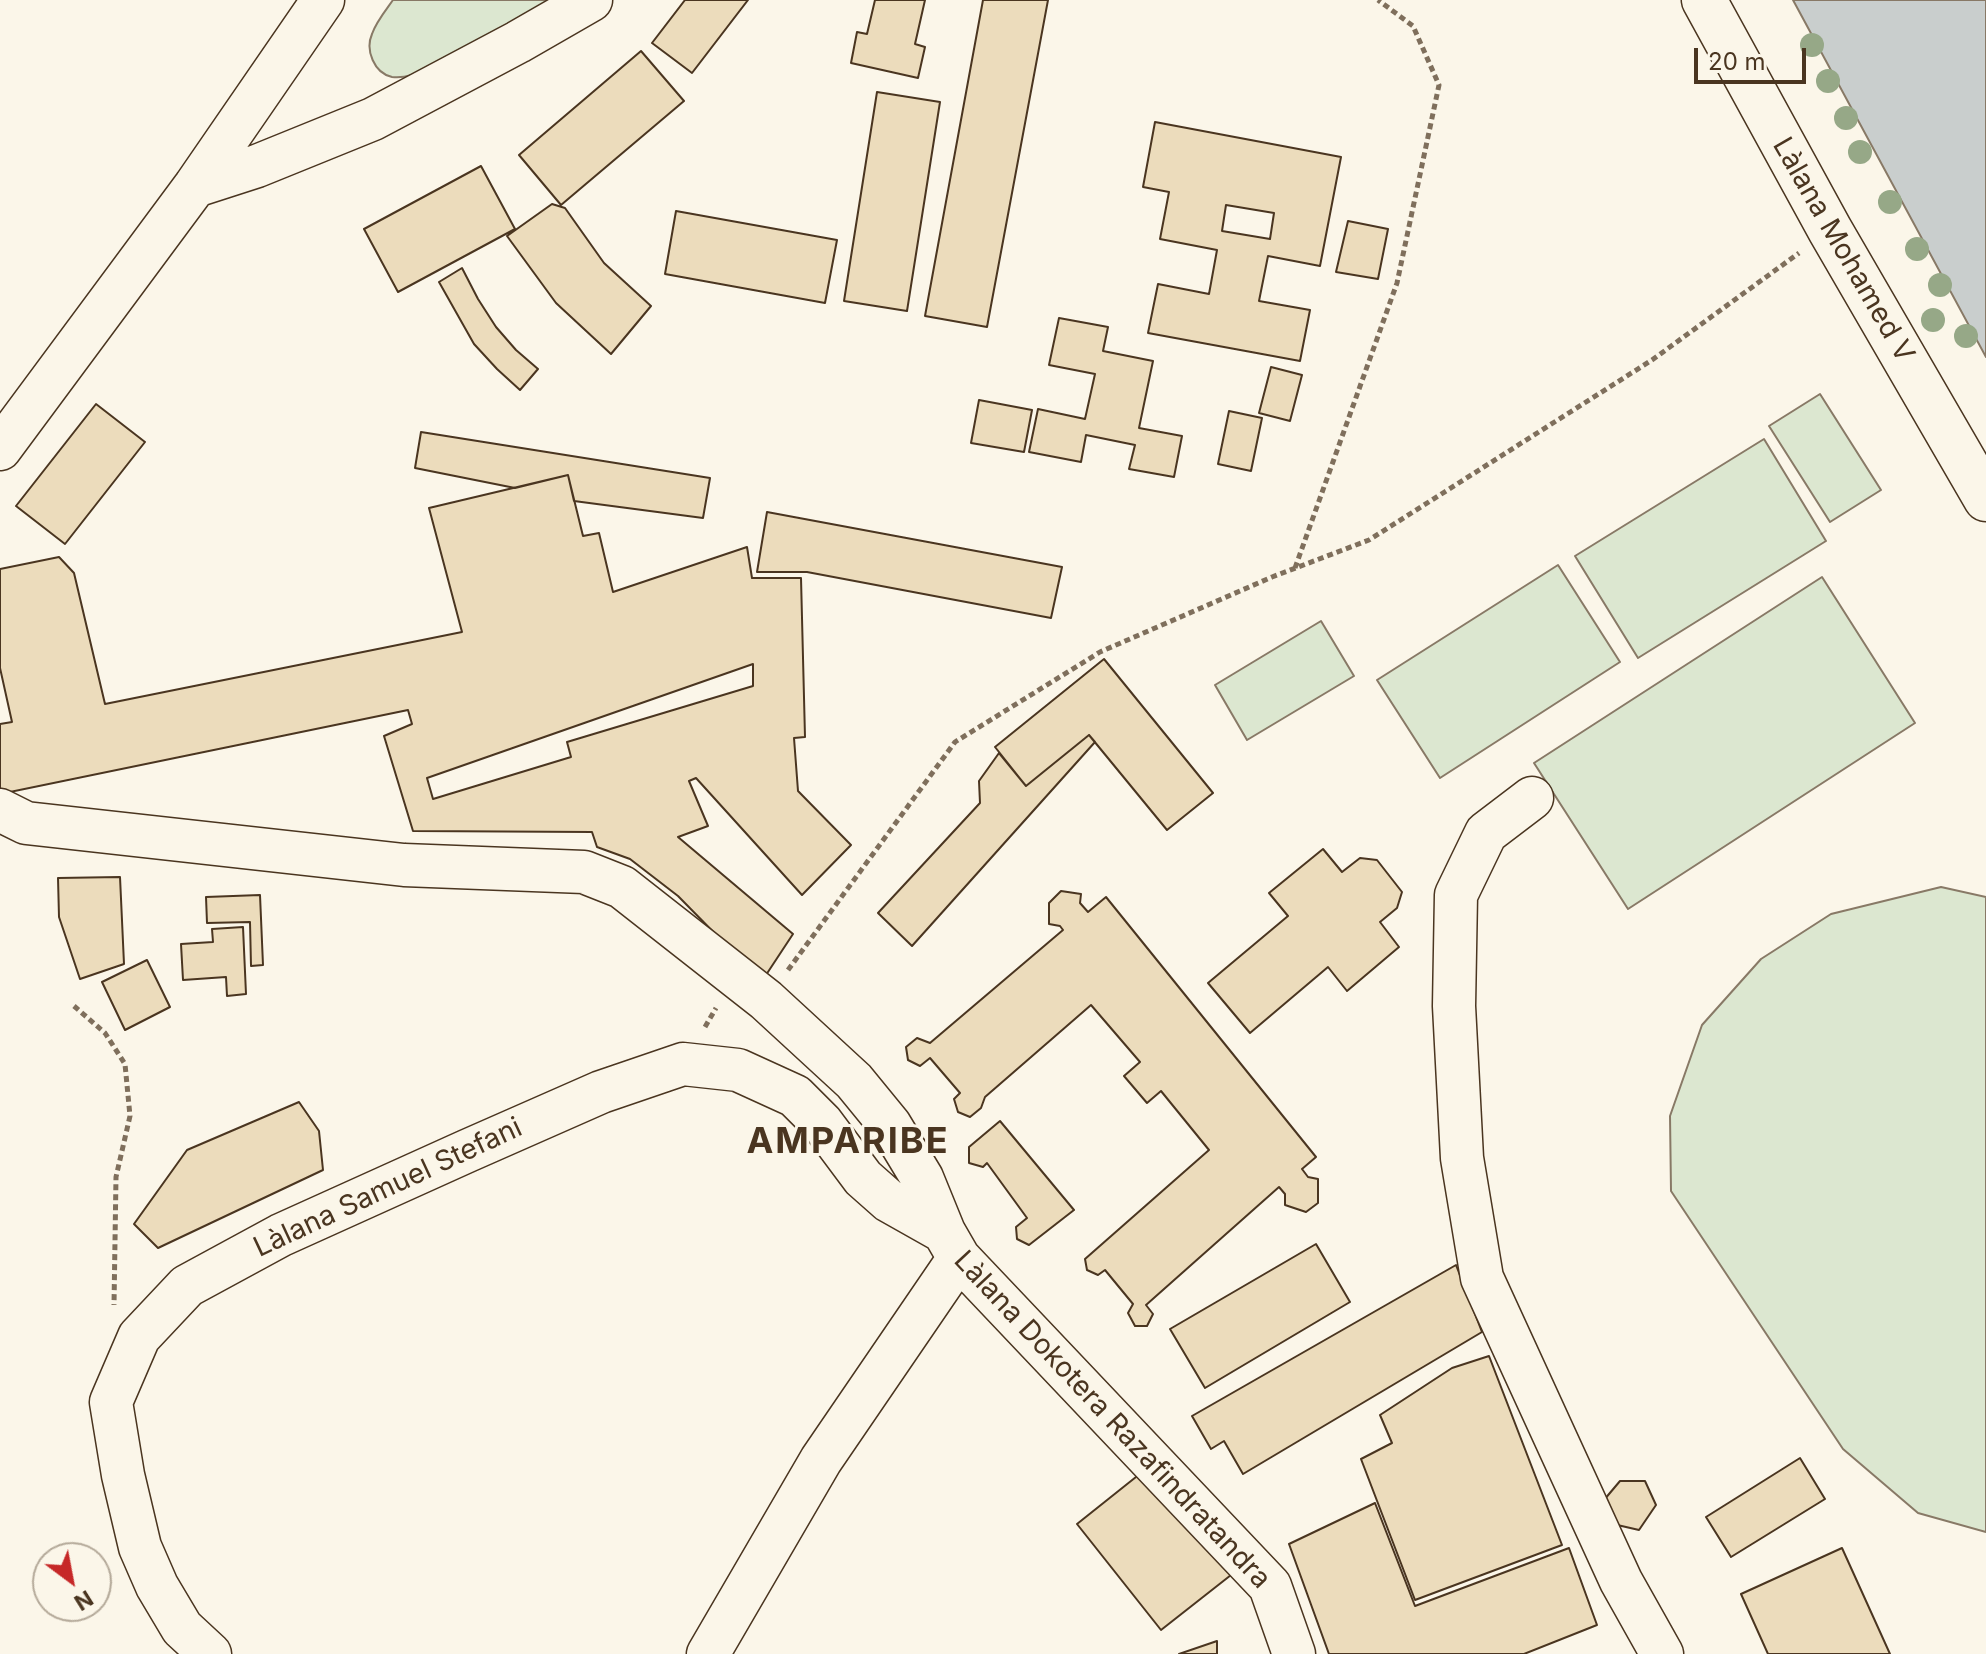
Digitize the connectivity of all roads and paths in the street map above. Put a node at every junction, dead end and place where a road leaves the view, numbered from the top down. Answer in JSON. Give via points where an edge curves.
{"nodes":[{"id":1,"x":323,"y":0,"type":"edge"},
{"id":2,"x":591,"y":0,"type":"edge"},
{"id":3,"x":1378,"y":0,"type":"edge"},
{"id":4,"x":1704,"y":0,"type":"edge"},
{"id":5,"x":195,"y":186,"type":"junction"},
{"id":6,"x":1830,"y":230,"type":"junction"},
{"id":7,"x":0,"y":449,"type":"edge"},
{"id":8,"x":1986,"y":499,"type":"edge"},
{"id":9,"x":1294,"y":569,"type":"junction"},
{"id":10,"x":1532,"y":798,"type":"dead end"},
{"id":11,"x":9,"y":819,"type":"edge"},
{"id":12,"x":750,"y":988,"type":"junction"},
{"id":13,"x":74,"y":1006,"type":"dead end"},
{"id":14,"x":683,"y":1064,"type":"junction"},
{"id":15,"x":951,"y":1245,"type":"junction"},
{"id":16,"x":114,"y":1286,"type":"dead end"},
{"id":17,"x":210,"y":1654,"type":"edge"},
{"id":18,"x":708,"y":1654,"type":"edge"},
{"id":19,"x":1294,"y":1654,"type":"edge"},
{"id":20,"x":1662,"y":1654,"type":"edge"}],
"edges":[{"from":1,"to":5,"type":"street"},
{"from":2,"to":5,"type":"street","via":[[373,119]]},
{"from":3,"to":9,"type":"path","via":[[1413,26],[1439,85],[1397,283]]},
{"from":4,"to":6,"type":"main road","name":"Làlana Mohamed V"},
{"from":5,"to":7,"type":"street"},
{"from":6,"to":8,"type":"main road","name":"Làlana Mohamed V"},
{"from":6,"to":9,"type":"path","via":[[1652,360],[1459,484],[1369,540]]},
{"from":9,"to":12,"type":"path","via":[[1100,652],[955,742]]},
{"from":10,"to":20,"type":"street","via":[[1486,833],[1456,895],[1454,1006],[1462,1158],[1482,1278],[1621,1581]]},
{"from":11,"to":12,"type":"street","via":[[404,865],[584,872],[622,887]]},
{"from":12,"to":14,"type":"path"},
{"from":12,"to":15,"type":"street","via":[[854,1081],[890,1125],[922,1178]]},
{"from":13,"to":16,"type":"path","via":[[105,1033],[125,1064],[130,1116],[116,1177]]},
{"from":14,"to":15,"type":"street","name":"Làlana Samuel Stefani","via":[[738,1070],[795,1096],[863,1178]]},
{"from":14,"to":17,"type":"street","name":"Làlana Samuel Stefani","via":[[601,1092],[281,1235],[187,1286],[139,1337],[111,1402],[123,1475],[140,1547],[157,1586],[182,1628]]},
{"from":15,"to":18,"type":"street"},
{"from":15,"to":19,"type":"street","name":"Làlana Dokotera Razafindratandra","via":[[1270,1586]]}]}
